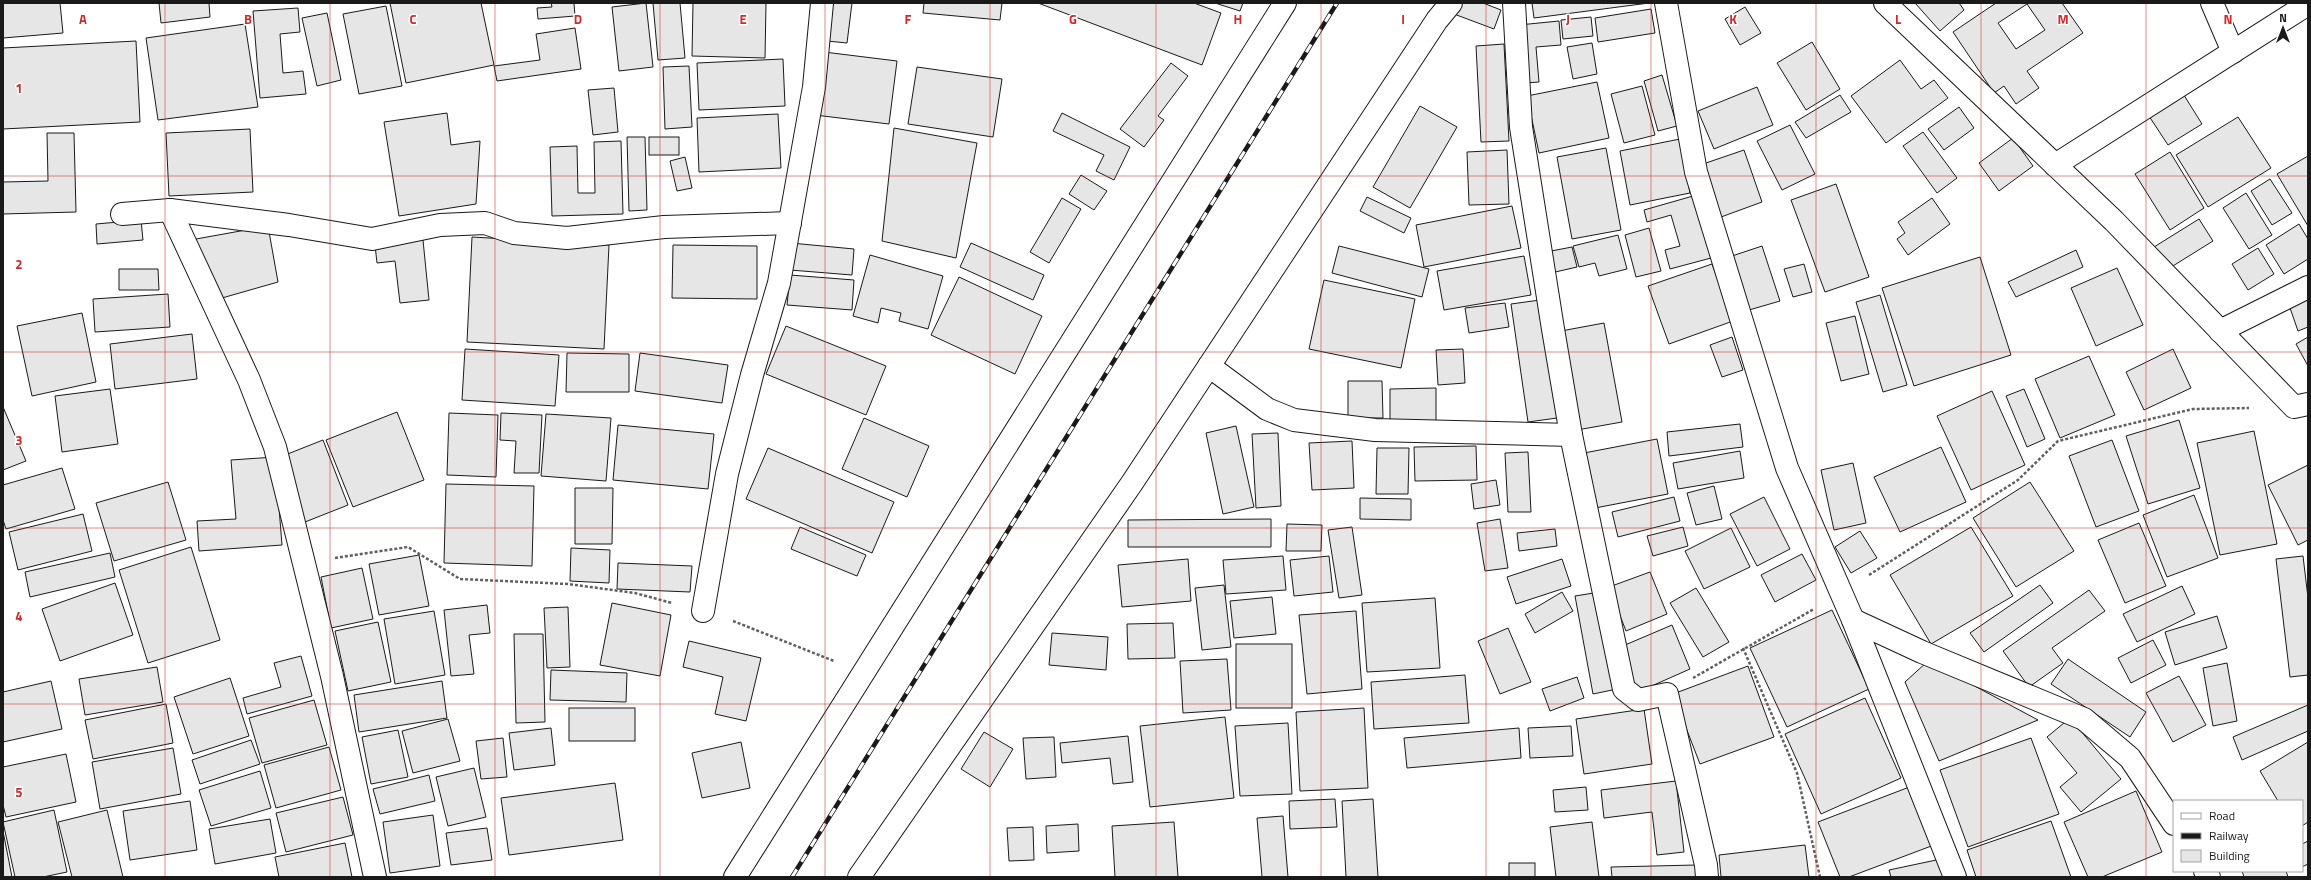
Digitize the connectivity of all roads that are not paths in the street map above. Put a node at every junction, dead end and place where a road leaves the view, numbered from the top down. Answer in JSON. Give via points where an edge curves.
{"nodes":[{"id":1,"x":822,"y":3,"type":"edge"},
{"id":2,"x":1285,"y":3,"type":"edge"},
{"id":3,"x":1451,"y":3,"type":"edge"},
{"id":4,"x":1514,"y":3,"type":"edge"},
{"id":5,"x":1666,"y":3,"type":"edge"},
{"id":6,"x":1885,"y":3,"type":"edge"},
{"id":7,"x":2212,"y":3,"type":"edge"},
{"id":8,"x":2308,"y":4,"type":"edge"},
{"id":9,"x":2233,"y":52,"type":"junction"},
{"id":10,"x":2055,"y":164,"type":"junction"},
{"id":11,"x":170,"y":210,"type":"junction"},
{"id":12,"x":122,"y":214,"type":"dead end"},
{"id":13,"x":790,"y":223,"type":"junction"},
{"id":14,"x":2308,"y":287,"type":"edge"},
{"id":15,"x":2220,"y":331,"type":"junction"},
{"id":16,"x":1209,"y":366,"type":"junction"},
{"id":17,"x":2301,"y":405,"type":"edge"},
{"id":18,"x":1572,"y":435,"type":"junction"},
{"id":19,"x":703,"y":611,"type":"road end"},
{"id":20,"x":1853,"y":620,"type":"junction"},
{"id":21,"x":2173,"y":822,"type":"edge"},
{"id":22,"x":375,"y":877,"type":"edge"},
{"id":23,"x":735,"y":877,"type":"edge"},
{"id":24,"x":859,"y":877,"type":"edge"},
{"id":25,"x":1707,"y":877,"type":"edge"},
{"id":26,"x":1955,"y":877,"type":"edge"}],
"edges":[{"from":1,"to":13,"type":"street","via":[[814,87]]},
{"from":2,"to":23,"type":"street"},
{"from":3,"to":16,"type":"street","via":[[1437,20]]},
{"from":4,"to":18,"type":"street","via":[[1521,127]]},
{"from":5,"to":20,"type":"street","via":[[1696,172],[1787,468]]},
{"from":6,"to":10,"type":"street"},
{"from":7,"to":9,"type":"street"},
{"from":8,"to":9,"type":"street"},
{"from":9,"to":10,"type":"street"},
{"from":10,"to":15,"type":"street","via":[[2114,220]]},
{"from":11,"to":12,"type":"street"},
{"from":11,"to":13,"type":"street","via":[[289,225],[372,239],[440,225],[485,223],[514,233],[567,238],[664,227]]},
{"from":11,"to":22,"type":"street","via":[[249,380],[275,447],[305,562]]},
{"from":13,"to":19,"type":"street","via":[[779,283],[727,474]]},
{"from":14,"to":15,"type":"street"},
{"from":15,"to":17,"type":"street"},
{"from":16,"to":18,"type":"street","via":[[1267,409],[1294,420],[1375,430]]},
{"from":16,"to":24,"type":"street","via":[[1132,483]]},
{"from":18,"to":25,"type":"street","via":[[1624,689],[1638,700],[1667,694]]},
{"from":20,"to":21,"type":"street","via":[[1922,652],[2084,719],[2130,758]]},
{"from":20,"to":26,"type":"street"}]}
